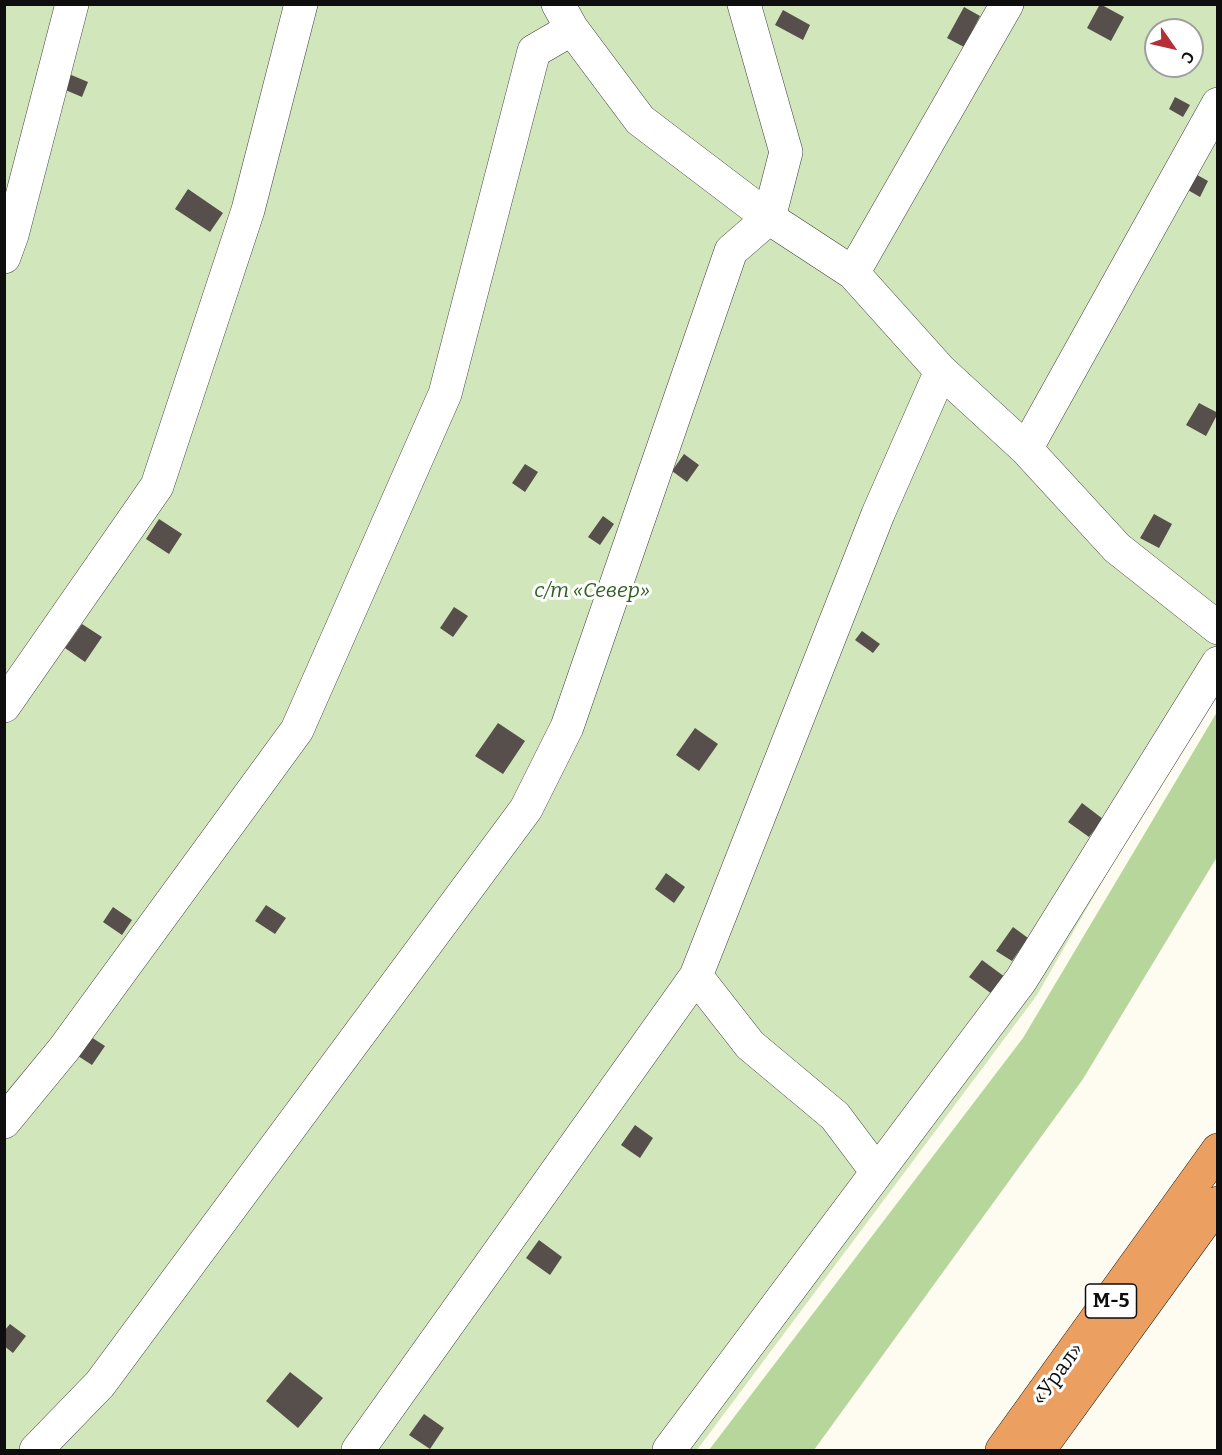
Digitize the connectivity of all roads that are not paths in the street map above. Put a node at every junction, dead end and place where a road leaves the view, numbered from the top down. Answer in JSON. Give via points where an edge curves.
{"nodes":[{"id":1,"x":72,"y":4,"type":"edge"},
{"id":2,"x":301,"y":4,"type":"edge"},
{"id":3,"x":744,"y":4,"type":"edge"},
{"id":4,"x":1006,"y":4,"type":"edge"},
{"id":5,"x":565,"y":17,"type":"edge"},
{"id":6,"x":1218,"y":104,"type":"edge"},
{"id":7,"x":769,"y":218,"type":"junction"},
{"id":8,"x":4,"y":257,"type":"edge"},
{"id":9,"x":853,"y":273,"type":"junction"},
{"id":10,"x":941,"y":371,"type":"junction"},
{"id":11,"x":1026,"y":449,"type":"junction"},
{"id":12,"x":1218,"y":628,"type":"edge"},
{"id":13,"x":1218,"y":663,"type":"edge"},
{"id":14,"x":4,"y":706,"type":"edge"},
{"id":15,"x":696,"y":976,"type":"junction"},
{"id":16,"x":4,"y":1122,"type":"edge"},
{"id":17,"x":1218,"y":1150,"type":"edge"},
{"id":18,"x":877,"y":1172,"type":"junction"},
{"id":19,"x":1218,"y":1203,"type":"edge"},
{"id":20,"x":36,"y":1450,"type":"edge"},
{"id":21,"x":358,"y":1450,"type":"edge"},
{"id":22,"x":669,"y":1450,"type":"edge"},
{"id":23,"x":1002,"y":1450,"type":"edge"},
{"id":24,"x":1039,"y":1450,"type":"edge"}],
"edges":[{"from":1,"to":8,"type":"lane"},
{"from":2,"to":14,"type":"lane","via":[[248,210],[157,486]]},
{"from":3,"to":7,"type":"lane","via":[[786,152]]},
{"from":4,"to":9,"type":"lane"},
{"from":5,"to":7,"type":"lane","via":[[640,120]]},
{"from":5,"to":16,"type":"lane","via":[[534,51],[445,394],[297,730],[64,1049]]},
{"from":6,"to":11,"type":"lane"},
{"from":7,"to":9,"type":"lane"},
{"from":7,"to":20,"type":"lane","via":[[731,251],[567,727],[526,809],[100,1384]]},
{"from":9,"to":10,"type":"lane"},
{"from":10,"to":11,"type":"lane"},
{"from":10,"to":15,"type":"lane","via":[[878,514]]},
{"from":11,"to":12,"type":"lane","via":[[1117,548]]},
{"from":13,"to":18,"type":"lane","via":[[1021,980]]},
{"from":15,"to":18,"type":"lane","via":[[750,1045],[835,1116]]},
{"from":15,"to":21,"type":"lane"},
{"from":17,"to":23,"type":"highway","name":"«Урал»","number":"М-5"},
{"from":18,"to":22,"type":"lane"},
{"from":19,"to":24,"type":"highway","name":"«Урал»","number":"М-5"}]}
